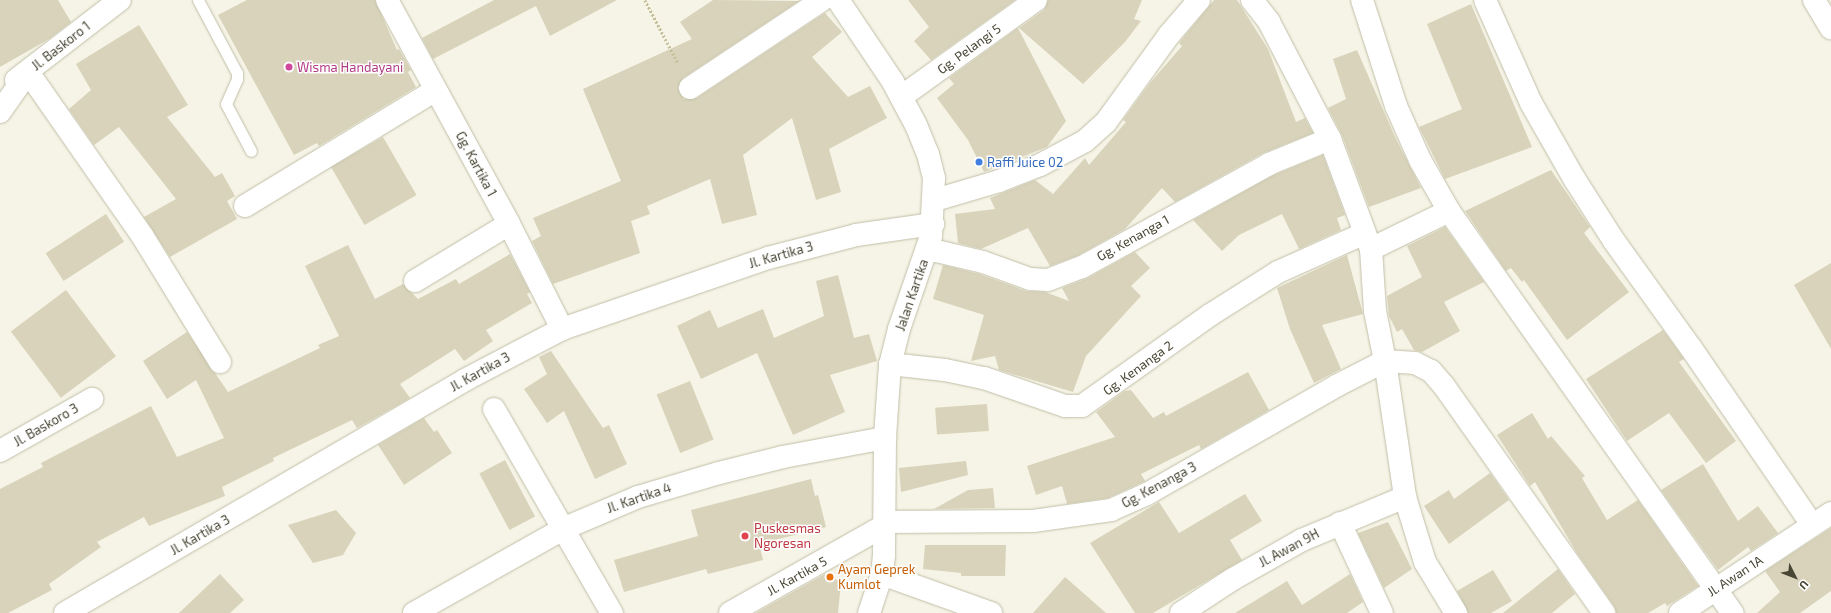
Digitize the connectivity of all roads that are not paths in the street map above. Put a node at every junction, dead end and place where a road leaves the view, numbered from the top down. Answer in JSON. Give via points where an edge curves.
{"nodes":[{"id":1,"x":120,"y":0,"type":"edge"},
{"id":2,"x":198,"y":0,"type":"edge"},
{"id":3,"x":387,"y":0,"type":"edge"},
{"id":4,"x":822,"y":0,"type":"edge"},
{"id":5,"x":838,"y":0,"type":"edge"},
{"id":6,"x":1036,"y":0,"type":"edge"},
{"id":7,"x":1198,"y":0,"type":"edge"},
{"id":8,"x":1362,"y":0,"type":"edge"},
{"id":9,"x":1485,"y":0,"type":"edge"},
{"id":10,"x":1814,"y":0,"type":"edge"},
{"id":11,"x":1256,"y":1,"type":"edge"},
{"id":12,"x":1831,"y":28,"type":"edge"},
{"id":13,"x":28,"y":72,"type":"junction"},
{"id":14,"x":690,"y":88,"type":"road end"},
{"id":15,"x":0,"y":90,"type":"edge"},
{"id":16,"x":436,"y":90,"type":"junction"},
{"id":17,"x":901,"y":97,"type":"junction"},
{"id":18,"x":0,"y":112,"type":"edge"},
{"id":19,"x":1330,"y":139,"type":"junction"},
{"id":20,"x":251,"y":151,"type":"dead end"},
{"id":21,"x":935,"y":200,"type":"junction"},
{"id":22,"x":245,"y":206,"type":"dead end"},
{"id":23,"x":1449,"y":210,"type":"junction"},
{"id":24,"x":509,"y":224,"type":"junction"},
{"id":25,"x":933,"y":224,"type":"junction"},
{"id":26,"x":1368,"y":241,"type":"junction"},
{"id":27,"x":928,"y":248,"type":"junction"},
{"id":28,"x":415,"y":281,"type":"dead end"},
{"id":29,"x":562,"y":329,"type":"junction"},
{"id":30,"x":1385,"y":361,"type":"junction"},
{"id":31,"x":220,"y":362,"type":"dead end"},
{"id":32,"x":890,"y":364,"type":"junction"},
{"id":33,"x":92,"y":399,"type":"dead end"},
{"id":34,"x":494,"y":409,"type":"dead end"},
{"id":35,"x":885,"y":438,"type":"junction"},
{"id":36,"x":0,"y":451,"type":"edge"},
{"id":37,"x":1405,"y":497,"type":"junction"},
{"id":38,"x":1831,"y":513,"type":"edge"},
{"id":39,"x":1340,"y":523,"type":"junction"},
{"id":40,"x":885,"y":524,"type":"junction"},
{"id":41,"x":1812,"y":526,"type":"junction"},
{"id":42,"x":565,"y":528,"type":"junction"},
{"id":43,"x":882,"y":574,"type":"junction"},
{"id":44,"x":1717,"y":589,"type":"junction"},
{"id":45,"x":1183,"y":612,"type":"edge"},
{"id":46,"x":65,"y":613,"type":"edge"},
{"id":47,"x":414,"y":613,"type":"edge"},
{"id":48,"x":612,"y":613,"type":"edge"},
{"id":49,"x":730,"y":613,"type":"edge"},
{"id":50,"x":868,"y":613,"type":"edge"},
{"id":51,"x":991,"y":613,"type":"edge"},
{"id":52,"x":1382,"y":613,"type":"edge"},
{"id":53,"x":1456,"y":613,"type":"edge"},
{"id":54,"x":1604,"y":613,"type":"edge"},
{"id":55,"x":1680,"y":613,"type":"edge"},
{"id":56,"x":1733,"y":613,"type":"edge"}],
"edges":[{"from":1,"to":13,"type":"street","name":"Jl. Baskoro 1"},
{"from":2,"to":20,"type":"lane","via":[[237,73],[237,79],[226,104]]},
{"from":3,"to":16,"type":"street","name":"Gg. Kartika 1"},
{"from":4,"to":14,"type":"street"},
{"from":5,"to":17,"type":"street","name":"Jalan Kartika"},
{"from":6,"to":17,"type":"street","name":"Gg. Pelangi 5"},
{"from":7,"to":21,"type":"street","via":[[1169,35],[1106,122],[1084,141],[1033,168]]},
{"from":8,"to":23,"type":"street","via":[[1398,113],[1420,160]]},
{"from":9,"to":41,"type":"street","via":[[1531,102],[1575,180],[1614,241],[1691,348]]},
{"from":10,"to":12,"type":"street"},
{"from":11,"to":19,"type":"street"},
{"from":13,"to":15,"type":"street","name":"Jl. Baskoro 1"},
{"from":13,"to":18,"type":"street"},
{"from":13,"to":31,"type":"street","via":[[143,237]]},
{"from":16,"to":22,"type":"street"},
{"from":16,"to":24,"type":"street","name":"Gg. Kartika 1"},
{"from":17,"to":21,"type":"street","name":"Jalan Kartika","via":[[928,154],[934,178]]},
{"from":19,"to":26,"type":"street"},
{"from":19,"to":27,"type":"street","name":"Gg. Kenanga 1","via":[[1269,164],[1082,267],[1048,280],[1030,279],[983,262]]},
{"from":21,"to":25,"type":"street","name":"Jalan Kartika"},
{"from":23,"to":26,"type":"street","name":"Gg. Kenanga 2"},
{"from":23,"to":44,"type":"street"},
{"from":24,"to":28,"type":"street"},
{"from":24,"to":29,"type":"street","name":"Gg. Kartika 1"},
{"from":25,"to":27,"type":"street","name":"Jalan Kartika"},
{"from":25,"to":29,"type":"street","name":"Jl. Kartika 3","via":[[856,235],[768,258]]},
{"from":26,"to":30,"type":"street","via":[[1375,311]]},
{"from":26,"to":32,"type":"street","name":"Gg. Kenanga 2","via":[[1278,272],[1210,315],[1082,406],[1065,406],[984,378],[945,370]]},
{"from":27,"to":32,"type":"street","name":"Jalan Kartika","via":[[899,329]]},
{"from":29,"to":46,"type":"street","name":"Jl. Kartika 3","via":[[465,380]]},
{"from":30,"to":37,"type":"street"},
{"from":30,"to":40,"type":"street","name":"Gg. Kenanga 3","via":[[1336,386],[1147,494],[1111,510],[1033,521]]},
{"from":30,"to":54,"type":"street","via":[[1415,363],[1431,371]]},
{"from":32,"to":35,"type":"street","name":"Jalan Kartika"},
{"from":33,"to":36,"type":"street","name":"Jl. Baskoro 3"},
{"from":34,"to":42,"type":"street"},
{"from":35,"to":40,"type":"street","name":"Jalan Kartika"},
{"from":35,"to":42,"type":"street","name":"Jl. Kartika 4","via":[[719,472],[638,497]]},
{"from":37,"to":39,"type":"street","name":"Jl. Awan 9H"},
{"from":37,"to":53,"type":"street","via":[[1425,562]]},
{"from":38,"to":41,"type":"street","name":"Jl. Awan 1A"},
{"from":39,"to":45,"type":"street","name":"Jl. Awan 9H","via":[[1268,558]]},
{"from":39,"to":52,"type":"street"},
{"from":40,"to":43,"type":"street","name":"Jalan Kartika"},
{"from":40,"to":49,"type":"street","name":"Jl. Kartika 5"},
{"from":41,"to":44,"type":"street","name":"Jl. Awan 1A"},
{"from":42,"to":47,"type":"street","name":"Jl. Kartika 4"},
{"from":42,"to":48,"type":"street"},
{"from":43,"to":50,"type":"street","name":"Jalan Kartika"},
{"from":43,"to":51,"type":"street"},
{"from":44,"to":55,"type":"street","name":"Jl. Awan 1A"},
{"from":44,"to":56,"type":"street"}]}
